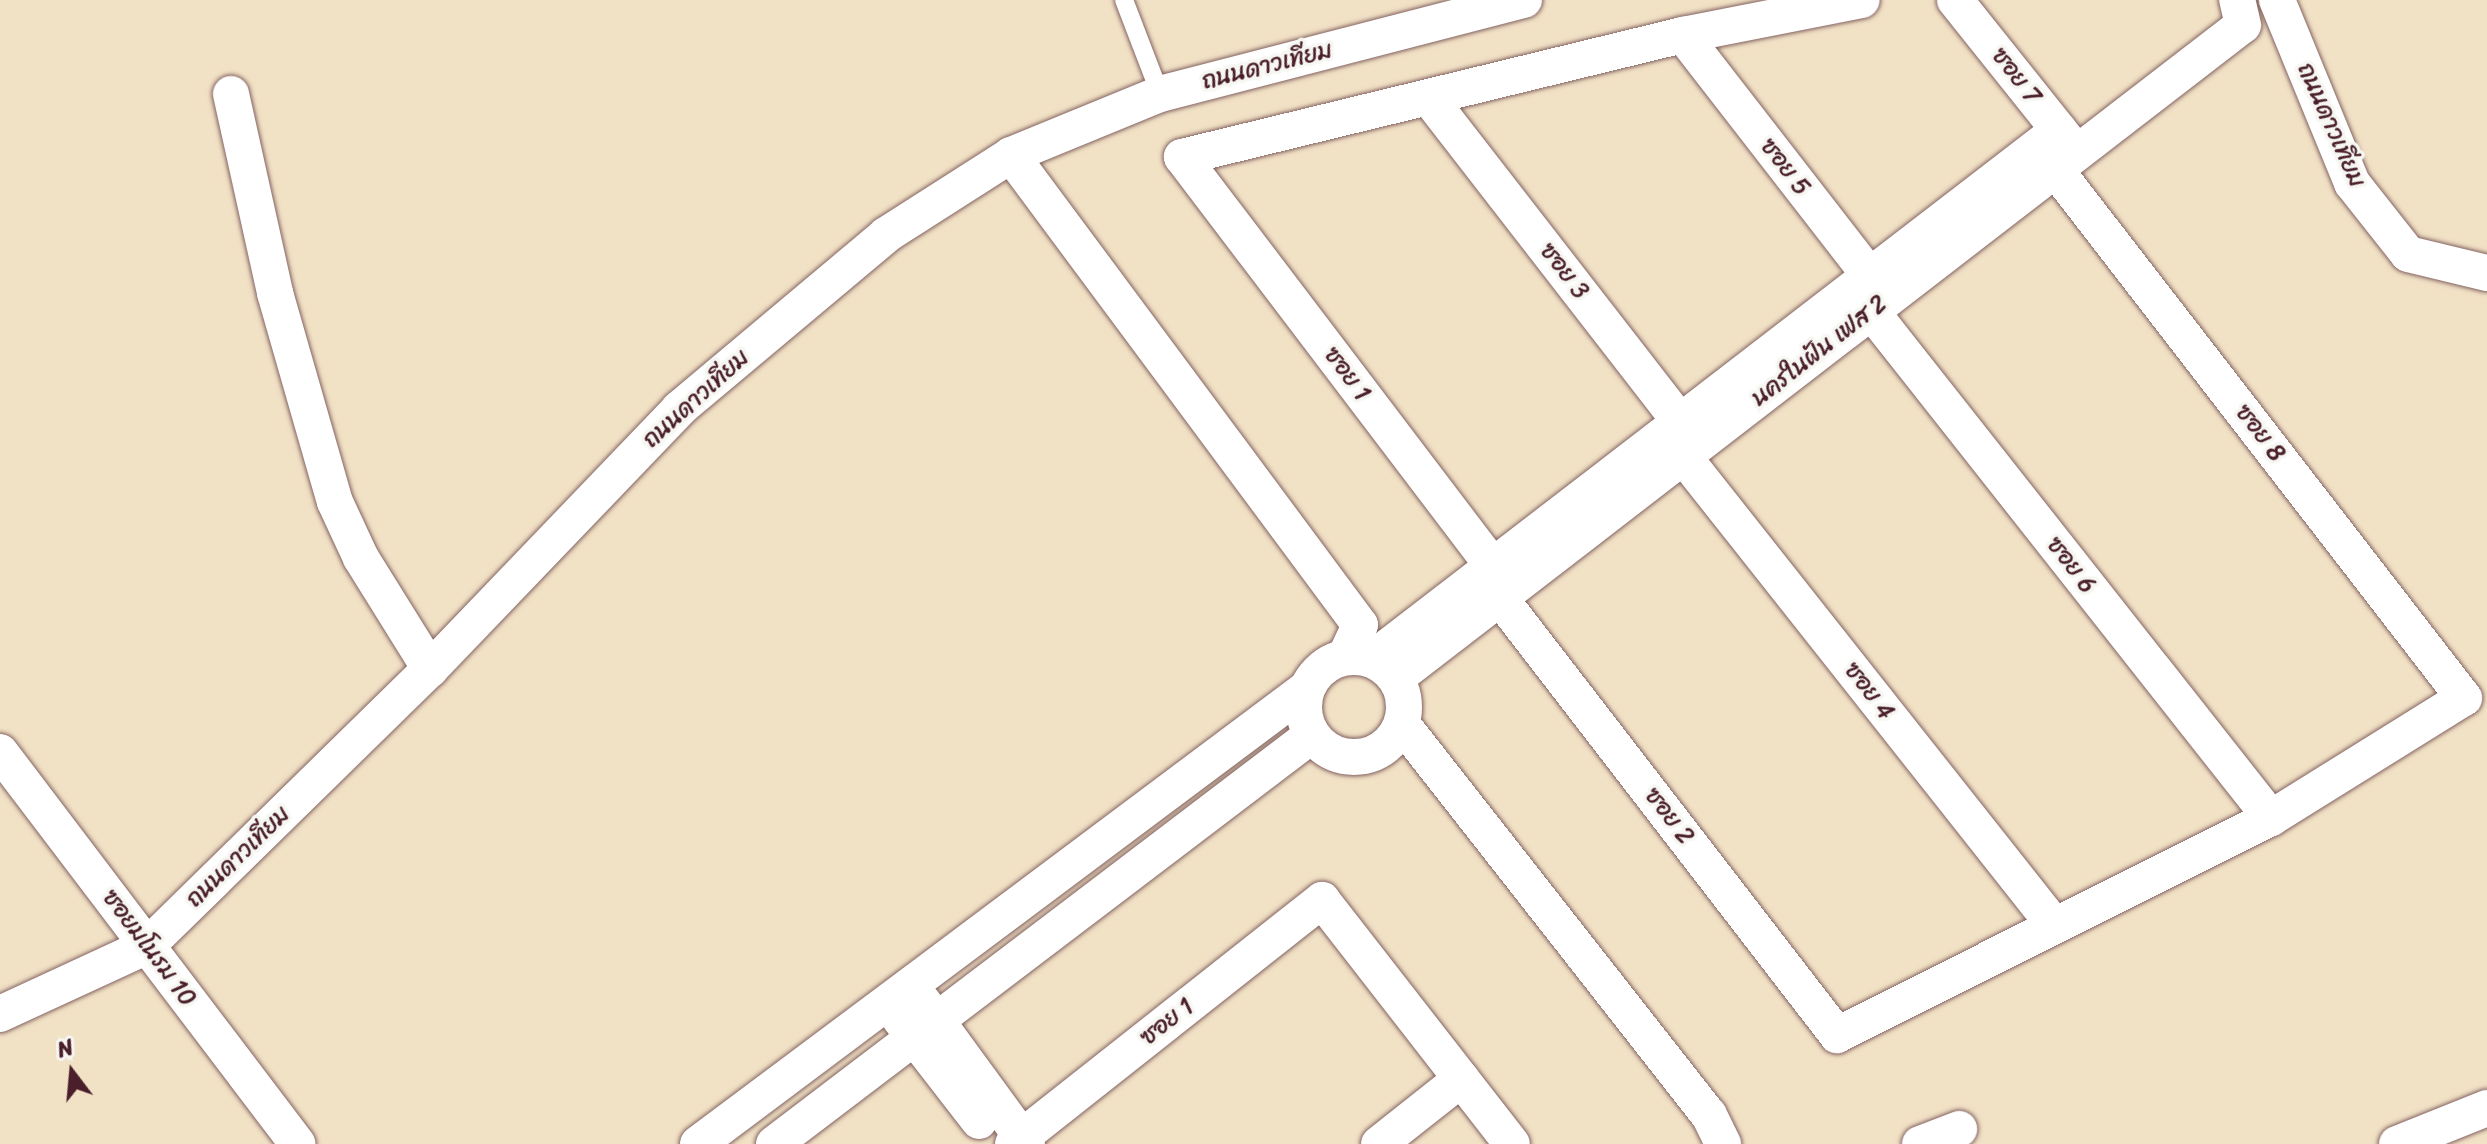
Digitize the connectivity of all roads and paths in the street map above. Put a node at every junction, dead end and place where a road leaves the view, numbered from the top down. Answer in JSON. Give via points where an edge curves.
{"nodes":[{"id":1,"x":1124,"y":0,"type":"edge"},
{"id":2,"x":1524,"y":0,"type":"edge"},
{"id":3,"x":1862,"y":0,"type":"edge"},
{"id":4,"x":1955,"y":0,"type":"edge"},
{"id":5,"x":2277,"y":0,"type":"edge"},
{"id":6,"x":2240,"y":12,"type":"edge"},
{"id":7,"x":1683,"y":35,"type":"junction"},
{"id":8,"x":231,"y":94,"type":"dead end"},
{"id":9,"x":1160,"y":94,"type":"junction"},
{"id":10,"x":1429,"y":98,"type":"junction"},
{"id":11,"x":2063,"y":150,"type":"junction"},
{"id":12,"x":1011,"y":155,"type":"junction"},
{"id":13,"x":2487,"y":273,"type":"edge"},
{"id":14,"x":1876,"y":295,"type":"junction"},
{"id":15,"x":1688,"y":442,"type":"junction"},
{"id":16,"x":1502,"y":585,"type":"junction"},
{"id":17,"x":1371,"y":665,"type":"junction"},
{"id":18,"x":430,"y":669,"type":"junction"},
{"id":19,"x":1306,"y":689,"type":"junction"},
{"id":20,"x":1402,"y":724,"type":"junction"},
{"id":21,"x":1312,"y":735,"type":"junction"},
{"id":22,"x":0,"y":752,"type":"edge"},
{"id":23,"x":2271,"y":818,"type":"junction"},
{"id":24,"x":2054,"y":925,"type":"junction"},
{"id":25,"x":147,"y":946,"type":"junction"},
{"id":26,"x":898,"y":994,"type":"junction"},
{"id":27,"x":0,"y":1014,"type":"edge"},
{"id":28,"x":925,"y":1029,"type":"junction"},
{"id":29,"x":1461,"y":1079,"type":"junction"},
{"id":30,"x":2487,"y":1108,"type":"edge"},
{"id":31,"x":1959,"y":1129,"type":"dead end"},
{"id":32,"x":1015,"y":1142,"type":"edge"},
{"id":33,"x":298,"y":1144,"type":"edge"},
{"id":34,"x":698,"y":1144,"type":"edge"},
{"id":35,"x":774,"y":1144,"type":"edge"},
{"id":36,"x":1379,"y":1144,"type":"edge"},
{"id":37,"x":1512,"y":1144,"type":"edge"},
{"id":38,"x":1723,"y":1144,"type":"edge"},
{"id":39,"x":1920,"y":1144,"type":"edge"},
{"id":40,"x":2397,"y":1144,"type":"edge"}],
"edges":[{"from":1,"to":9,"type":"lane"},
{"from":2,"to":9,"type":"street","name":"ถนนดาวเทียม"},
{"from":3,"to":7,"type":"street"},
{"from":4,"to":11,"type":"street","name":"ซอย 7"},
{"from":5,"to":13,"type":"street","name":"ถนนดาวเทียม","via":[[2352,183],[2408,254]]},
{"from":6,"to":11,"type":"street","name":"นครในฝัน เฟส 2"},
{"from":7,"to":10,"type":"street"},
{"from":7,"to":14,"type":"street","name":"ซอย 5"},
{"from":8,"to":18,"type":"street","via":[[275,293],[335,502],[361,558]]},
{"from":9,"to":12,"type":"street","name":"ถนนดาวเทียม"},
{"from":10,"to":15,"type":"street","name":"ซอย 3"},
{"from":10,"to":16,"type":"street","name":"ซอย 1","via":[[1182,157]]},
{"from":11,"to":14,"type":"street","name":"นครในฝัน เฟส 2"},
{"from":11,"to":23,"type":"street","name":"ซอย 8","via":[[2464,698]]},
{"from":12,"to":17,"type":"street","via":[[1360,625]]},
{"from":12,"to":18,"type":"street","name":"ถนนดาวเทียม","via":[[886,235],[679,409]]},
{"from":14,"to":15,"type":"street","name":"นครในฝัน เฟส 2"},
{"from":14,"to":23,"type":"street","name":"ซอย 6"},
{"from":15,"to":16,"type":"street","name":"นครในฝัน เฟส 2"},
{"from":15,"to":24,"type":"street","name":"ซอย 4"},
{"from":16,"to":17,"type":"street","name":"นครในฝัน เฟส 2"},
{"from":16,"to":24,"type":"street","name":"ซอย 2","via":[[1837,1035]]},
{"from":17,"to":19,"type":"street","via":[[1326,664]]},
{"from":17,"to":20,"type":"street","via":[[1405,708]]},
{"from":18,"to":25,"type":"street","name":"ถนนดาวเทียม"},
{"from":19,"to":21,"type":"street","via":[[1303,704]]},
{"from":19,"to":26,"type":"street"},
{"from":20,"to":21,"type":"street","via":[[1382,749],[1352,757],[1336,754]]},
{"from":20,"to":38,"type":"street","via":[[1709,1115]]},
{"from":21,"to":28,"type":"street"},
{"from":22,"to":25,"type":"street","name":"ซอยมโนรม 10"},
{"from":23,"to":24,"type":"street"},
{"from":25,"to":27,"type":"street","name":"ถนนดาวเทียม"},
{"from":25,"to":33,"type":"street","name":"ซอยมโนรม 10"},
{"from":26,"to":28,"type":"street"},
{"from":26,"to":34,"type":"street"},
{"from":28,"to":32,"type":"street"},
{"from":28,"to":35,"type":"street"},
{"from":29,"to":32,"type":"street","name":"ซอย 1","via":[[1322,900]]},
{"from":29,"to":36,"type":"street"},
{"from":29,"to":37,"type":"street"},
{"from":30,"to":40,"type":"street"},
{"from":31,"to":39,"type":"street"}]}
